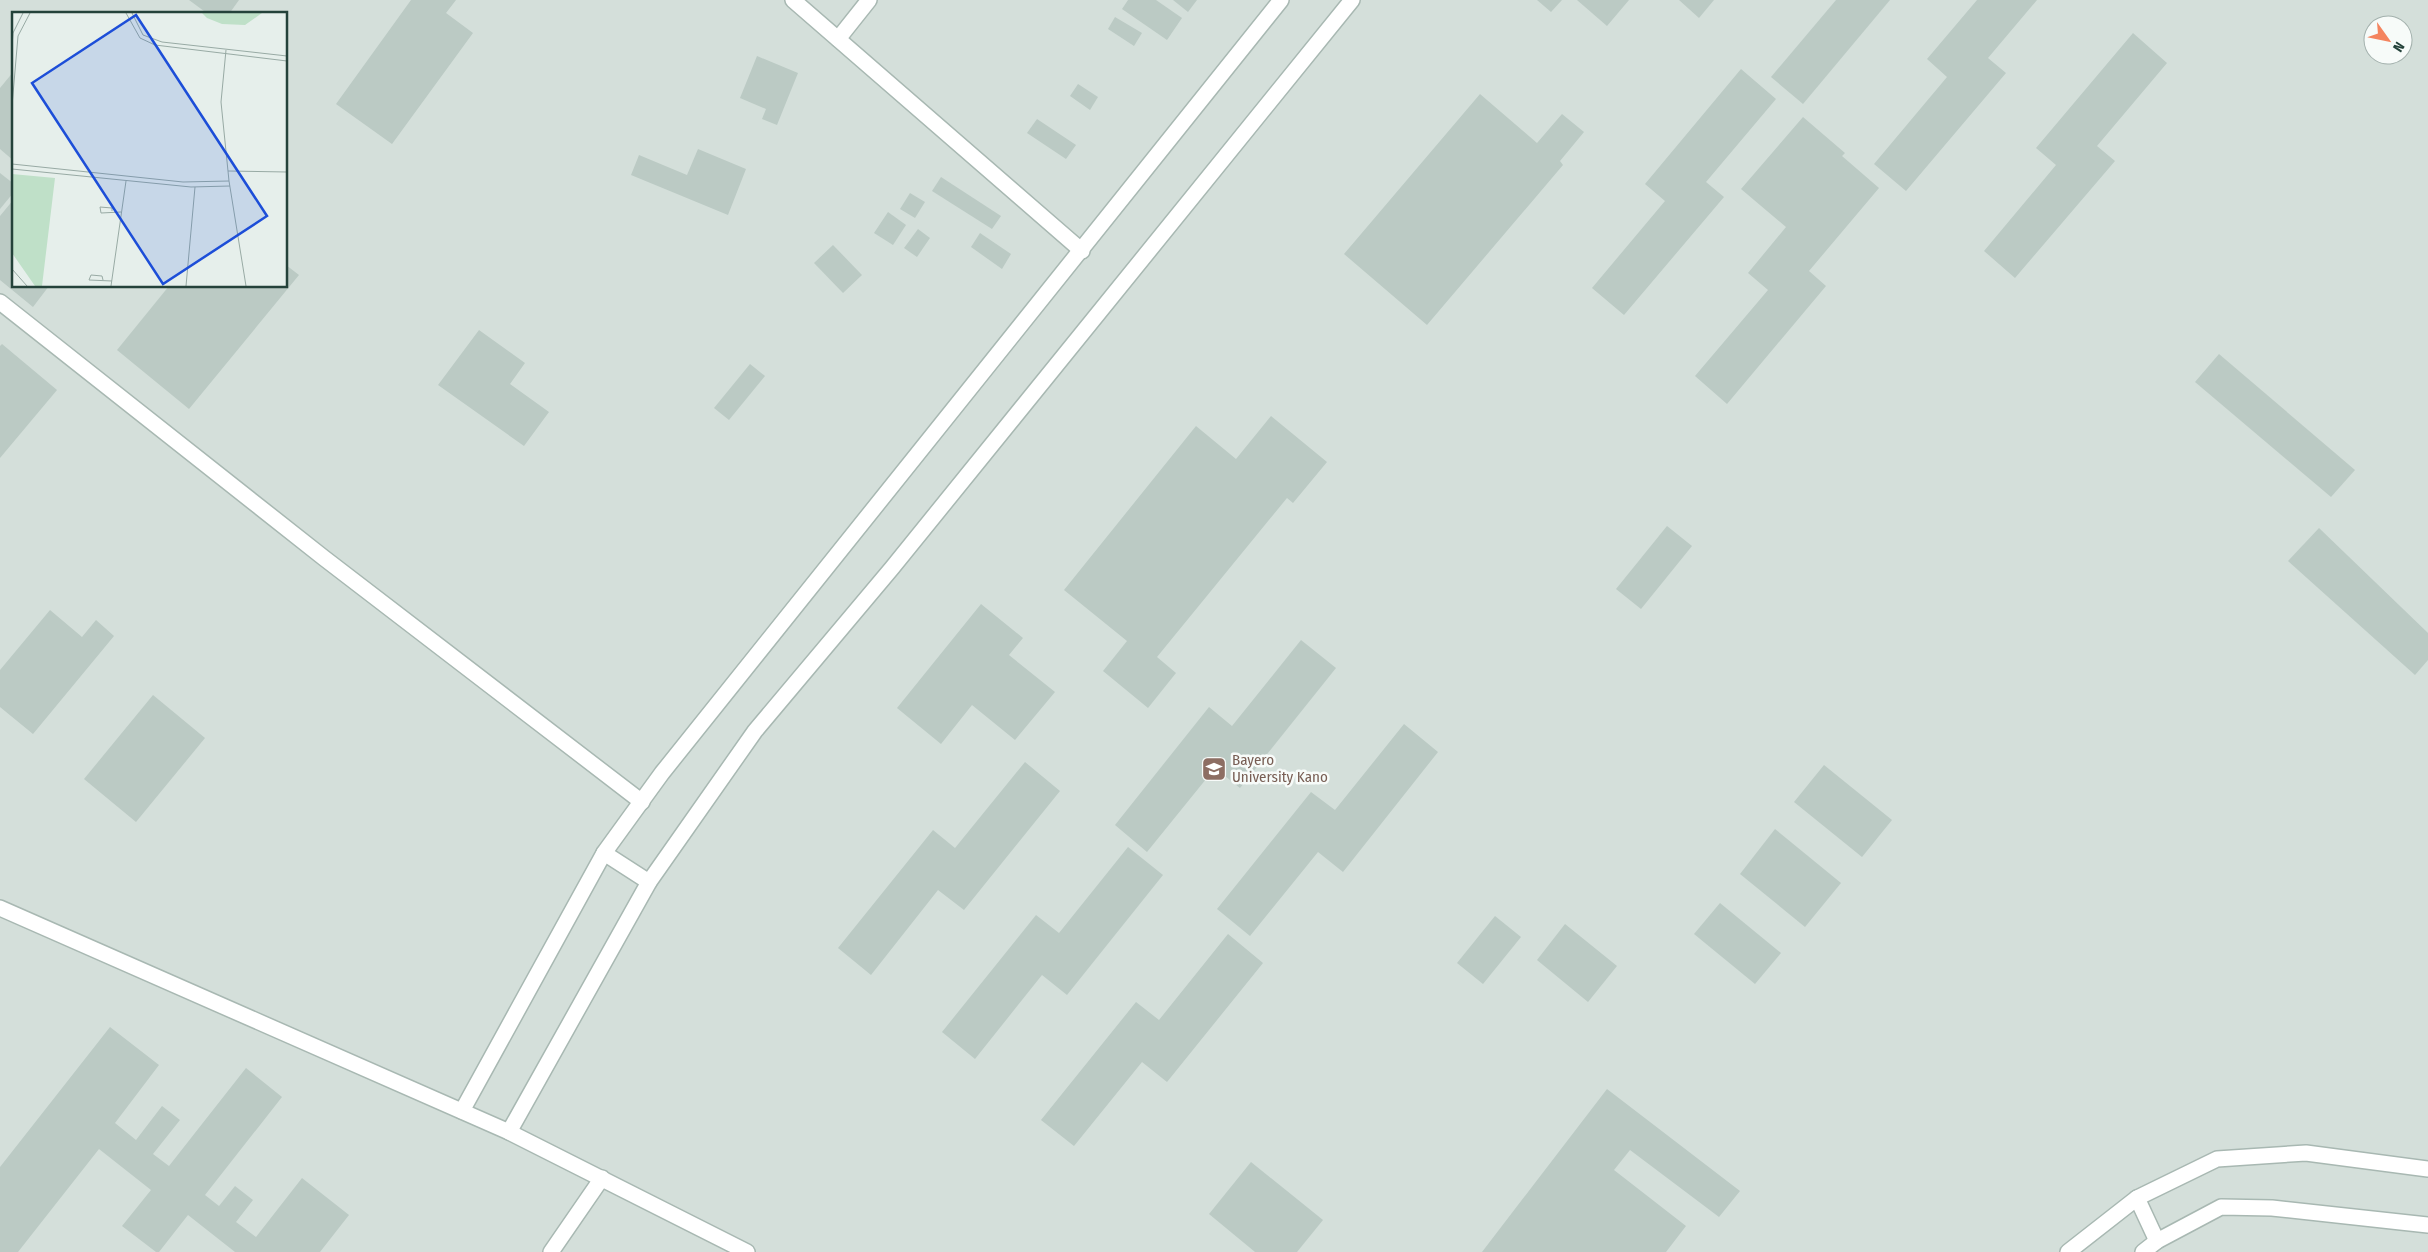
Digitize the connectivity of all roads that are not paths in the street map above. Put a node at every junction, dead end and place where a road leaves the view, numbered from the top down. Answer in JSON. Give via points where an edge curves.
{"nodes":[{"id":1,"x":793,"y":0,"type":"edge"},
{"id":2,"x":869,"y":0,"type":"edge"},
{"id":3,"x":1281,"y":0,"type":"edge"},
{"id":4,"x":1352,"y":0,"type":"edge"},
{"id":5,"x":838,"y":39,"type":"junction"},
{"id":6,"x":1082,"y":251,"type":"junction"},
{"id":7,"x":0,"y":302,"type":"edge"},
{"id":8,"x":642,"y":802,"type":"junction"},
{"id":9,"x":604,"y":853,"type":"junction"},
{"id":10,"x":649,"y":882,"type":"junction"},
{"id":11,"x":0,"y":908,"type":"edge"},
{"id":12,"x":462,"y":1110,"type":"junction"},
{"id":13,"x":509,"y":1132,"type":"junction"},
{"id":14,"x":2428,"y":1169,"type":"edge"},
{"id":15,"x":602,"y":1178,"type":"junction"},
{"id":16,"x":2137,"y":1198,"type":"junction"},
{"id":17,"x":2428,"y":1225,"type":"edge"},
{"id":18,"x":2157,"y":1241,"type":"junction"},
{"id":19,"x":551,"y":1252,"type":"edge"},
{"id":20,"x":747,"y":1252,"type":"edge"},
{"id":21,"x":2068,"y":1252,"type":"edge"},
{"id":22,"x":2143,"y":1252,"type":"edge"}],
"edges":[{"from":1,"to":5,"type":"street"},
{"from":2,"to":5,"type":"street"},
{"from":3,"to":6,"type":"street"},
{"from":4,"to":10,"type":"street","via":[[892,568],[755,731]]},
{"from":5,"to":6,"type":"street"},
{"from":6,"to":8,"type":"street","via":[[728,688]]},
{"from":7,"to":8,"type":"street","via":[[316,552]]},
{"from":8,"to":9,"type":"street"},
{"from":9,"to":10,"type":"street"},
{"from":9,"to":12,"type":"street"},
{"from":10,"to":13,"type":"street"},
{"from":11,"to":12,"type":"street"},
{"from":12,"to":13,"type":"street"},
{"from":13,"to":15,"type":"street"},
{"from":14,"to":16,"type":"street","via":[[2306,1153],[2217,1159]]},
{"from":15,"to":19,"type":"street"},
{"from":15,"to":20,"type":"street"},
{"from":16,"to":18,"type":"street"},
{"from":16,"to":21,"type":"street"},
{"from":17,"to":18,"type":"street","via":[[2272,1208],[2221,1207]]},
{"from":18,"to":22,"type":"street"}]}
